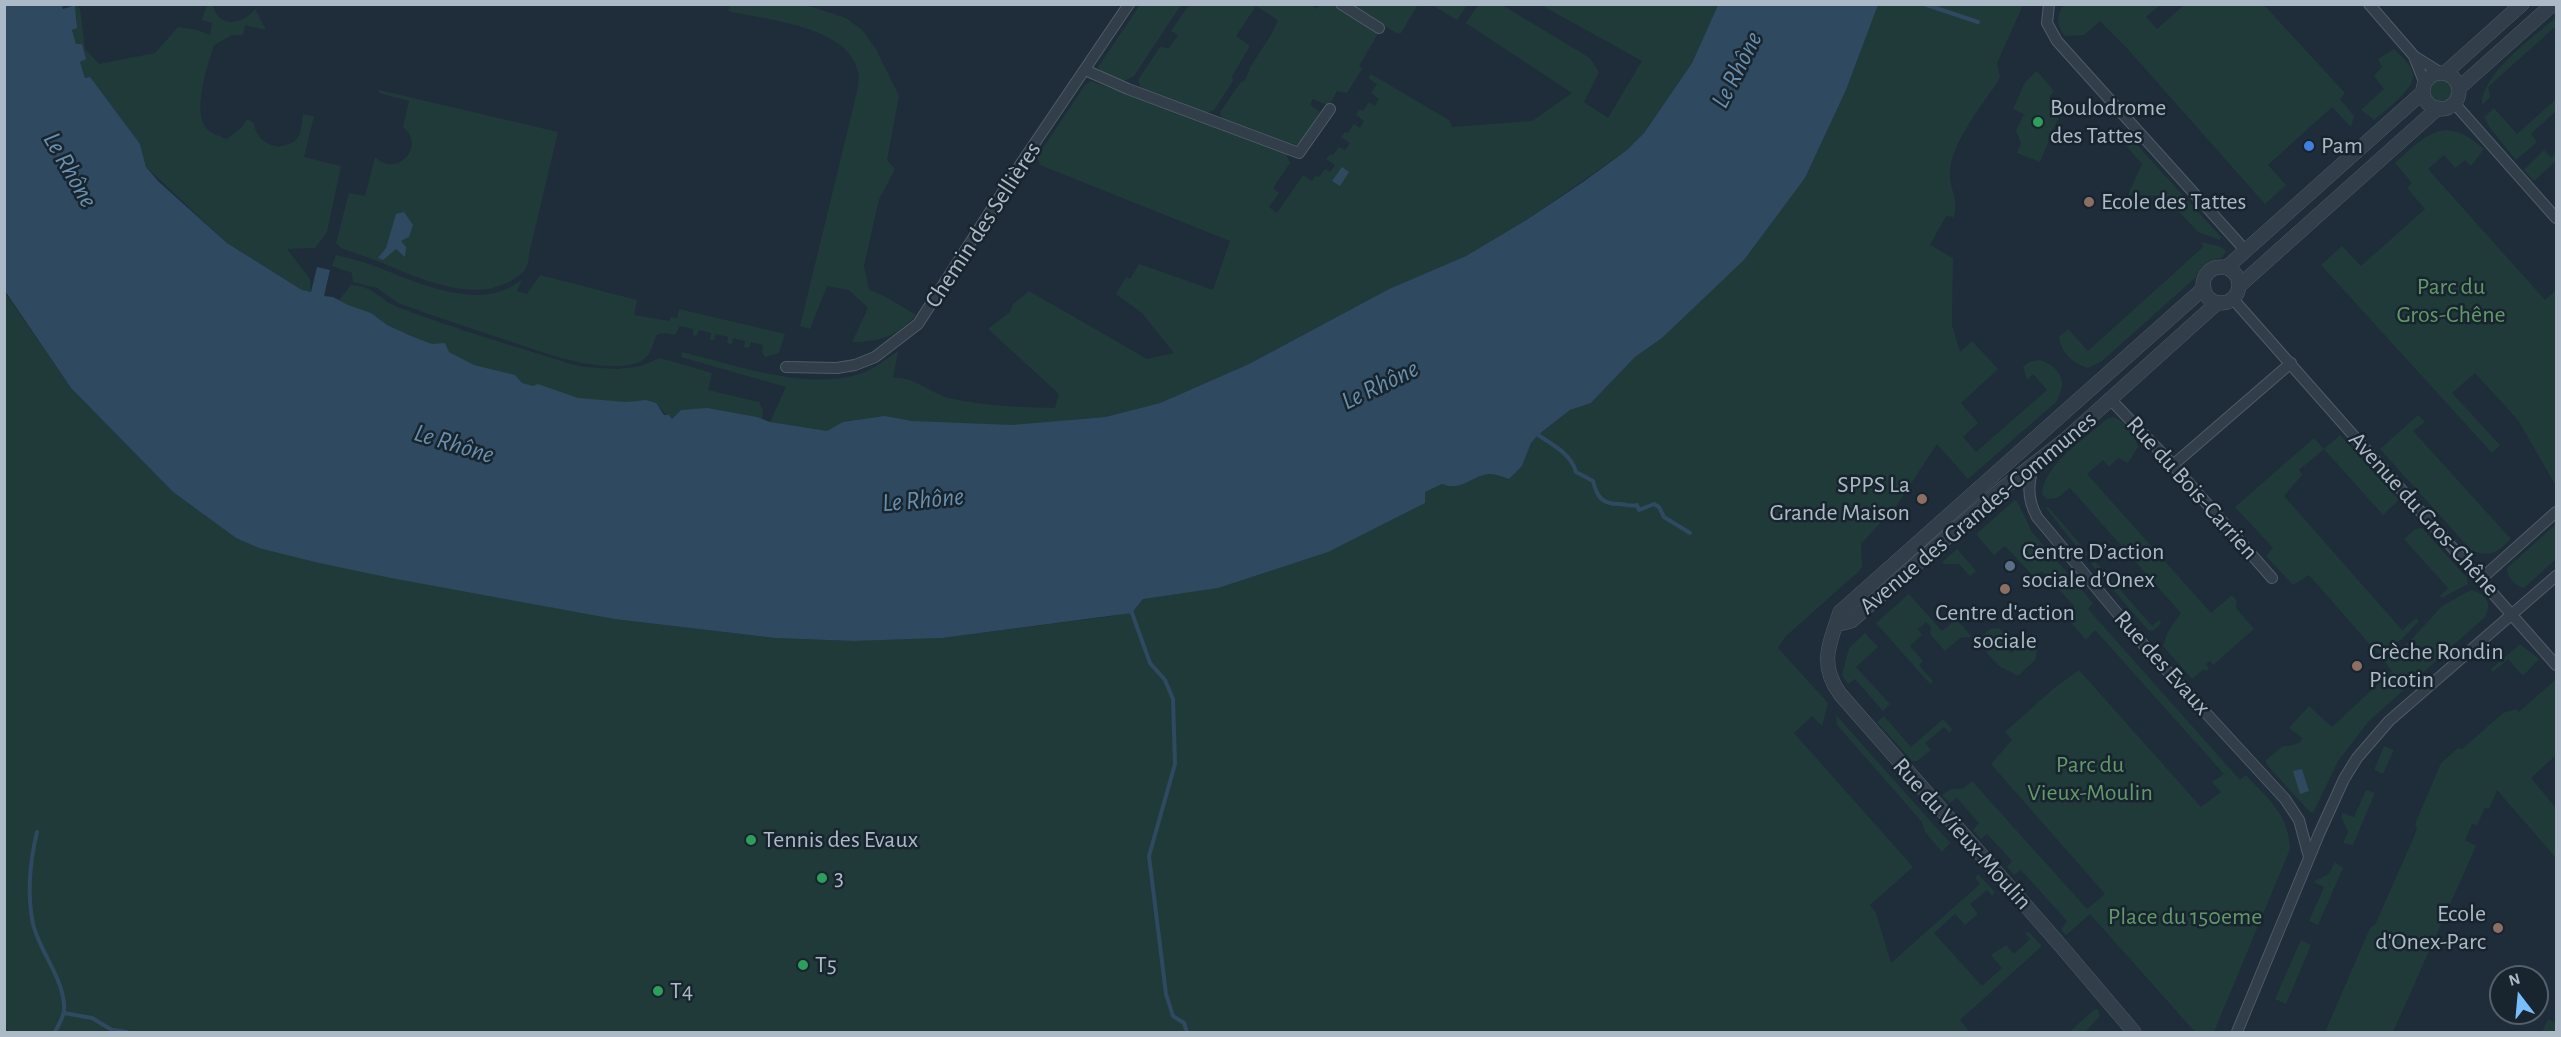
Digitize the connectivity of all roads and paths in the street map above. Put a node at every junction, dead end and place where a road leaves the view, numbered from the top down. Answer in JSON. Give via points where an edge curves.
{"nodes":[{"id":1,"x":1129,"y":4,"type":"edge"},
{"id":2,"x":1341,"y":4,"type":"edge"},
{"id":3,"x":2049,"y":4,"type":"edge"},
{"id":4,"x":2369,"y":4,"type":"edge"},
{"id":5,"x":2522,"y":4,"type":"edge"},
{"id":6,"x":2553,"y":4,"type":"edge"},
{"id":7,"x":1379,"y":28,"type":"dead end"},
{"id":8,"x":2414,"y":56,"type":"junction"},
{"id":9,"x":1085,"y":70,"type":"junction"},
{"id":10,"x":2443,"y":73,"type":"junction"},
{"id":11,"x":2424,"y":88,"type":"junction"},
{"id":12,"x":2459,"y":88,"type":"junction"},
{"id":13,"x":2454,"y":103,"type":"junction"},
{"id":14,"x":2438,"y":108,"type":"junction"},
{"id":15,"x":1330,"y":109,"type":"dead end"},
{"id":16,"x":2556,"y":218,"type":"edge"},
{"id":17,"x":2246,"y":251,"type":"junction"},
{"id":18,"x":2226,"y":268,"type":"junction"},
{"id":19,"x":2204,"y":288,"type":"junction"},
{"id":20,"x":2236,"y":292,"type":"junction"},
{"id":21,"x":2217,"y":303,"type":"junction"},
{"id":22,"x":2291,"y":363,"type":"junction"},
{"id":23,"x":786,"y":367,"type":"dead end"},
{"id":24,"x":2097,"y":383,"type":"junction"},
{"id":25,"x":2111,"y":399,"type":"junction"},
{"id":26,"x":2036,"y":464,"type":"junction"},
{"id":27,"x":2173,"y":465,"type":"junction"},
{"id":28,"x":2556,"y":512,"type":"edge"},
{"id":29,"x":2556,"y":576,"type":"edge"},
{"id":30,"x":2272,"y":578,"type":"dead end"},
{"id":31,"x":2481,"y":579,"type":"junction"},
{"id":32,"x":2514,"y":615,"type":"junction"},
{"id":33,"x":1839,"y":624,"type":"junction"},
{"id":34,"x":2556,"y":665,"type":"edge"},
{"id":35,"x":2309,"y":858,"type":"junction"},
{"id":36,"x":2134,"y":1032,"type":"edge"},
{"id":37,"x":2237,"y":1032,"type":"edge"}],
"edges":[{"from":1,"to":9,"type":"street","name":"Chemin des Sellières"},
{"from":2,"to":7,"type":"street"},
{"from":3,"to":17,"type":"street","via":[[2046,23],[2057,41]]},
{"from":4,"to":8,"type":"street"},
{"from":5,"to":10,"type":"street"},
{"from":6,"to":12,"type":"street"},
{"from":8,"to":10,"type":"street"},
{"from":8,"to":11,"type":"street"},
{"from":9,"to":15,"type":"street","via":[[1299,153]]},
{"from":9,"to":23,"type":"street","name":"Chemin des Sellières","via":[[918,324],[875,357],[855,365]]},
{"from":10,"to":11,"type":"street","via":[[2433,75]]},
{"from":10,"to":12,"type":"street","via":[[2456,80]]},
{"from":11,"to":14,"type":"street","via":[[2428,103]]},
{"from":11,"to":17,"type":"street"},
{"from":12,"to":13,"type":"street"},
{"from":13,"to":14,"type":"street","via":[[2445,109]]},
{"from":13,"to":16,"type":"street"},
{"from":14,"to":20,"type":"street"},
{"from":17,"to":18,"type":"street"},
{"from":18,"to":19,"type":"street","via":[[2210,272]]},
{"from":18,"to":20,"type":"street","via":[[2236,274]]},
{"from":19,"to":21,"type":"street"},
{"from":19,"to":24,"type":"street","name":"Avenue des Grandes-Communes"},
{"from":20,"to":21,"type":"street","via":[[2228,302]]},
{"from":20,"to":22,"type":"street","name":"Avenue du Gros-Chêne"},
{"from":21,"to":25,"type":"street","name":"Avenue des Grandes-Communes"},
{"from":22,"to":27,"type":"street"},
{"from":22,"to":31,"type":"street","name":"Avenue du Gros-Chêne"},
{"from":24,"to":25,"type":"street"},
{"from":24,"to":33,"type":"street","name":"Avenue des Grandes-Communes","via":[[1840,612]]},
{"from":25,"to":26,"type":"street","name":"Avenue des Grandes-Communes"},
{"from":25,"to":27,"type":"street","name":"Rue du Bois-Carrien"},
{"from":26,"to":33,"type":"street","name":"Avenue des Grandes-Communes","via":[[1851,621]]},
{"from":26,"to":35,"type":"street","name":"Rue des Evaux","via":[[2029,495],[2037,518],[2148,650],[2285,799],[2299,820]]},
{"from":27,"to":30,"type":"street","name":"Rue du Bois-Carrien"},
{"from":28,"to":31,"type":"street"},
{"from":29,"to":32,"type":"street"},
{"from":31,"to":32,"type":"street","name":"Avenue du Gros-Chêne"},
{"from":32,"to":34,"type":"street","name":"Avenue du Gros-Chêne"},
{"from":32,"to":35,"type":"street","via":[[2365,747],[2344,779]]},
{"from":33,"to":36,"type":"street","name":"Rue du Vieux-Moulin","via":[[1826,660],[1840,694]]},
{"from":35,"to":37,"type":"street"}]}
